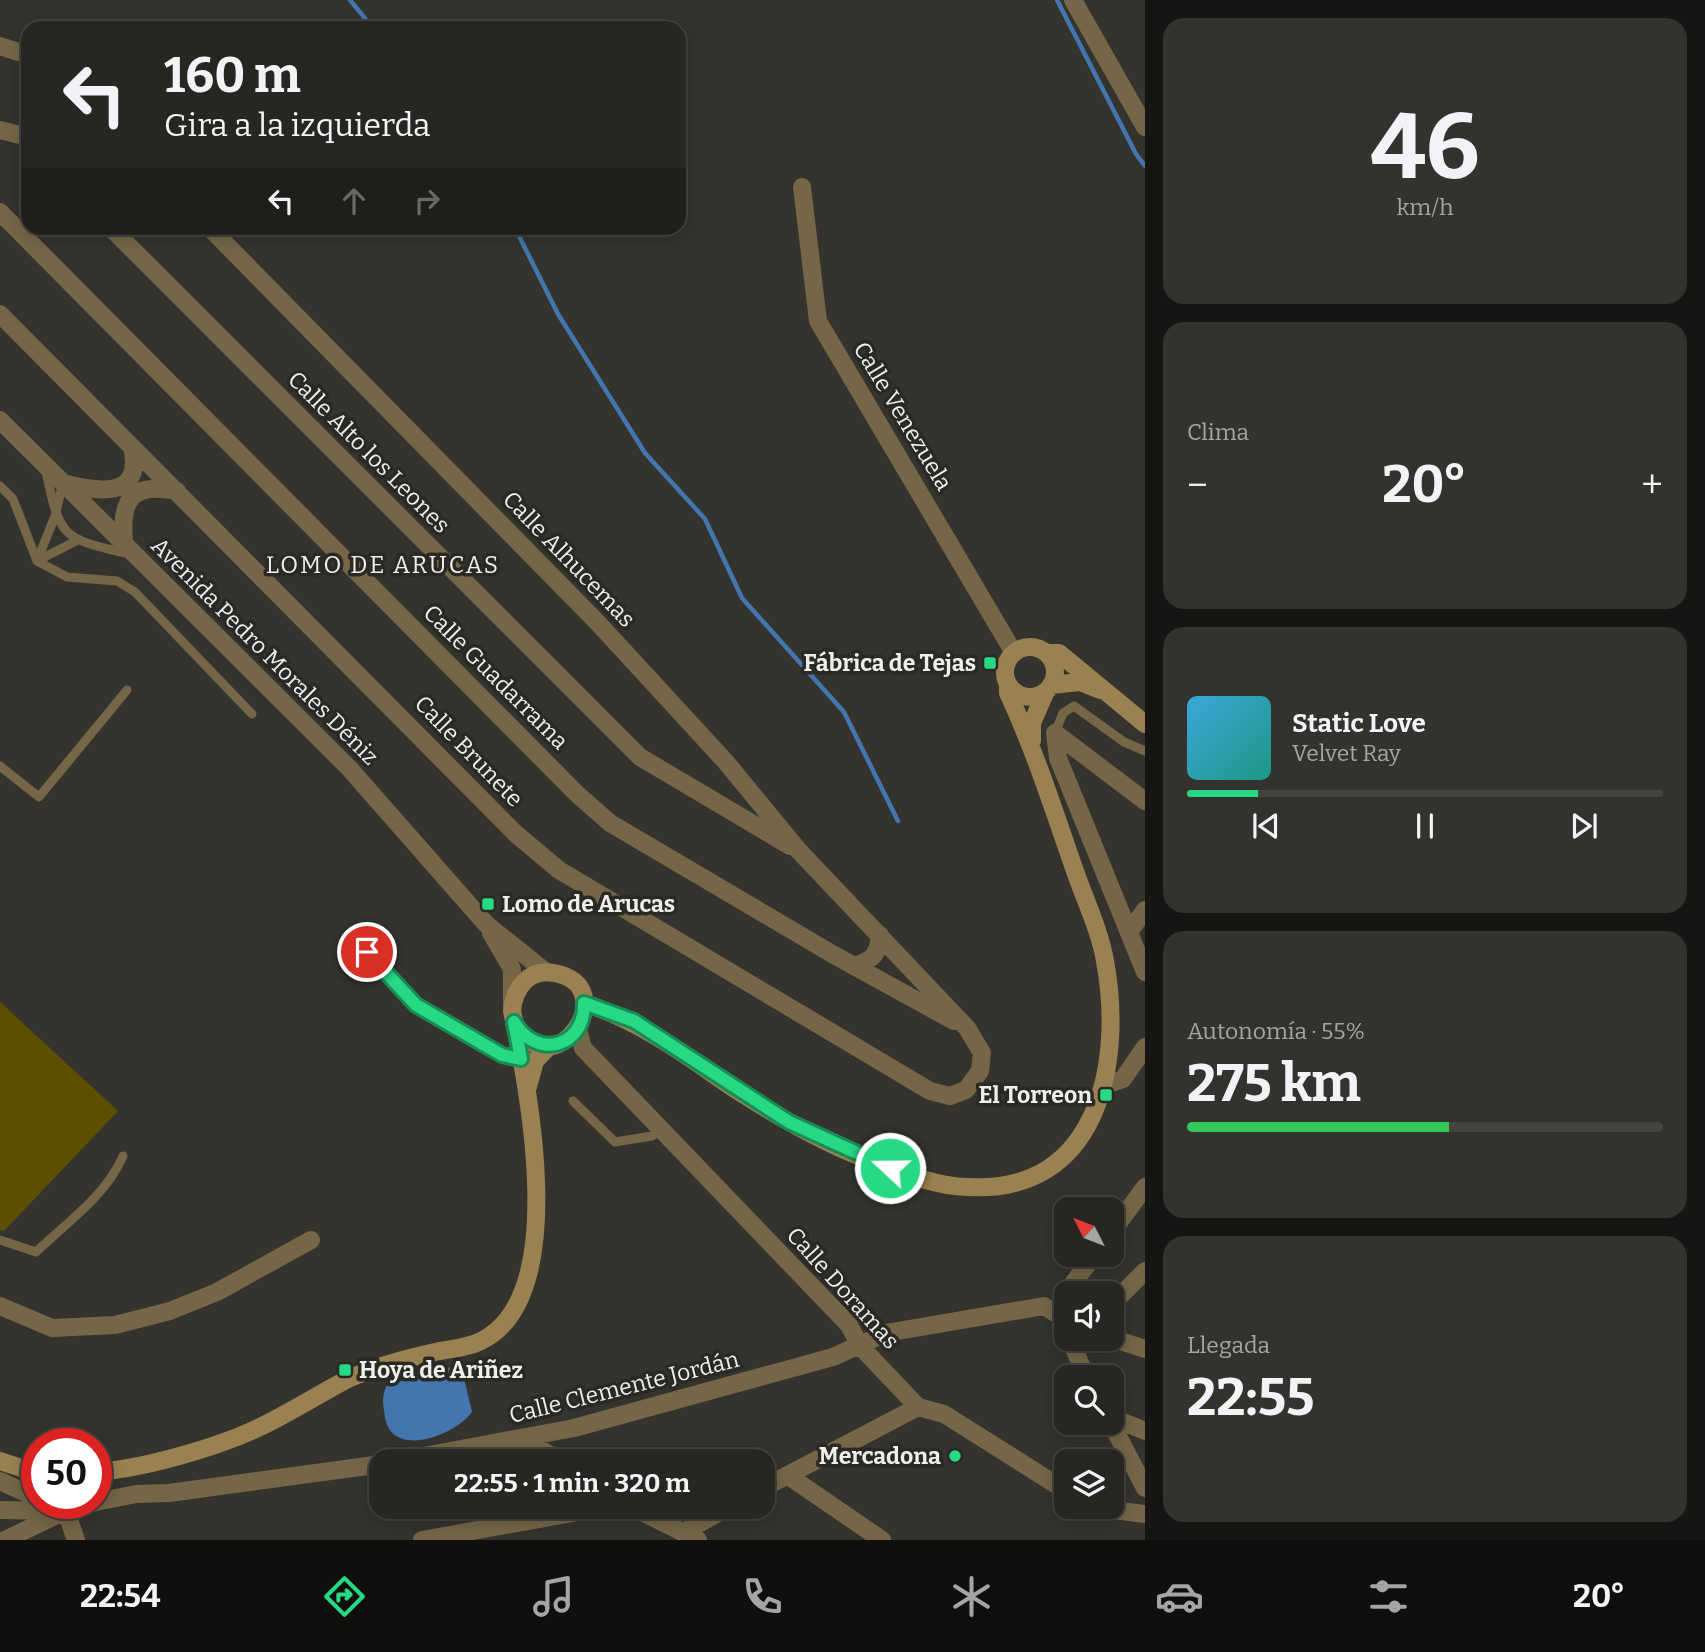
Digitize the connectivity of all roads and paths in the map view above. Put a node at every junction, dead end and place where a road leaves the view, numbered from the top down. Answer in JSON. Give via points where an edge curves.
{"nodes":[{"id":1,"x":1073,"y":0,"type":"edge"},
{"id":2,"x":0,"y":46,"type":"edge"},
{"id":3,"x":21,"y":53,"type":"edge"},
{"id":4,"x":1145,"y":127,"type":"edge"},
{"id":5,"x":0,"y":130,"type":"edge"},
{"id":6,"x":21,"y":137,"type":"edge"},
{"id":7,"x":802,"y":187,"type":"dead end"},
{"id":8,"x":0,"y":212,"type":"edge"},
{"id":9,"x":21,"y":233,"type":"edge"},
{"id":10,"x":23,"y":235,"type":"edge"},
{"id":11,"x":118,"y":235,"type":"edge"},
{"id":12,"x":217,"y":235,"type":"edge"},
{"id":13,"x":0,"y":314,"type":"edge"},
{"id":14,"x":0,"y":420,"type":"edge"},
{"id":15,"x":132,"y":447,"type":"junction"},
{"id":16,"x":45,"y":465,"type":"junction"},
{"id":17,"x":63,"y":483,"type":"junction"},
{"id":18,"x":0,"y":486,"type":"edge"},
{"id":19,"x":177,"y":491,"type":"junction"},
{"id":20,"x":55,"y":516,"type":"junction"},
{"id":21,"x":76,"y":541,"type":"junction"},
{"id":22,"x":124,"y":542,"type":"junction"},
{"id":23,"x":137,"y":556,"type":"junction"},
{"id":24,"x":37,"y":561,"type":"junction"},
{"id":25,"x":1014,"y":653,"type":"junction"},
{"id":26,"x":1046,"y":653,"type":"junction"},
{"id":27,"x":1008,"y":685,"type":"junction"},
{"id":28,"x":1048,"y":688,"type":"junction"},
{"id":29,"x":127,"y":690,"type":"dead end"},
{"id":30,"x":1103,"y":692,"type":"junction"},
{"id":31,"x":252,"y":714,"type":"dead end"},
{"id":32,"x":1145,"y":723,"type":"edge"},
{"id":33,"x":1055,"y":733,"type":"junction"},
{"id":34,"x":1031,"y":741,"type":"junction"},
{"id":35,"x":1145,"y":751,"type":"edge"},
{"id":36,"x":0,"y":766,"type":"edge"},
{"id":37,"x":1145,"y":801,"type":"edge"},
{"id":38,"x":799,"y":851,"type":"junction"},
{"id":39,"x":1145,"y":910,"type":"edge"},
{"id":40,"x":486,"y":925,"type":"junction"},
{"id":41,"x":1129,"y":932,"type":"junction"},
{"id":42,"x":880,"y":935,"type":"junction"},
{"id":43,"x":367,"y":952,"type":"dead end"},
{"id":44,"x":854,"y":966,"type":"junction"},
{"id":45,"x":546,"y":972,"type":"junction"},
{"id":46,"x":1145,"y":972,"type":"edge"},
{"id":47,"x":513,"y":1016,"type":"junction"},
{"id":48,"x":582,"y":1018,"type":"junction"},
{"id":49,"x":967,"y":1028,"type":"junction"},
{"id":50,"x":555,"y":1044,"type":"junction"},
{"id":51,"x":1145,"y":1047,"type":"edge"},
{"id":52,"x":583,"y":1048,"type":"junction"},
{"id":53,"x":521,"y":1059,"type":"junction"},
{"id":54,"x":980,"y":1071,"type":"joint"},
{"id":55,"x":1103,"y":1086,"type":"junction"},
{"id":56,"x":527,"y":1091,"type":"junction"},
{"id":57,"x":573,"y":1101,"type":"dead end"},
{"id":58,"x":662,"y":1129,"type":"junction"},
{"id":59,"x":123,"y":1156,"type":"dead end"},
{"id":60,"x":1145,"y":1187,"type":"edge"},
{"id":61,"x":1124,"y":1215,"type":"edge"},
{"id":62,"x":0,"y":1240,"type":"edge"},
{"id":63,"x":311,"y":1240,"type":"dead end"},
{"id":64,"x":1086,"y":1267,"type":"edge"},
{"id":65,"x":1145,"y":1271,"type":"edge"},
{"id":66,"x":1075,"y":1281,"type":"edge"},
{"id":67,"x":1124,"y":1292,"type":"edge"},
{"id":68,"x":0,"y":1306,"type":"edge"},
{"id":69,"x":1054,"y":1314,"type":"edge"},
{"id":70,"x":1124,"y":1342,"type":"edge"},
{"id":71,"x":860,"y":1346,"type":"junction"},
{"id":72,"x":1145,"y":1349,"type":"edge"},
{"id":73,"x":918,"y":1407,"type":"junction"},
{"id":74,"x":1124,"y":1422,"type":"edge"},
{"id":75,"x":1145,"y":1431,"type":"edge"},
{"id":76,"x":1117,"y":1435,"type":"edge"},
{"id":77,"x":525,"y":1439,"type":"junction"},
{"id":78,"x":467,"y":1449,"type":"edge"},
{"id":79,"x":540,"y":1449,"type":"edge"},
{"id":80,"x":0,"y":1461,"type":"edge"},
{"id":81,"x":130,"y":1466,"type":"junction"},
{"id":82,"x":369,"y":1466,"type":"edge"},
{"id":83,"x":21,"y":1468,"type":"edge"},
{"id":84,"x":112,"y":1469,"type":"edge"},
{"id":85,"x":787,"y":1475,"type":"junction"},
{"id":86,"x":0,"y":1481,"type":"edge"},
{"id":87,"x":775,"y":1482,"type":"edge"},
{"id":88,"x":1054,"y":1483,"type":"edge"},
{"id":89,"x":1145,"y":1488,"type":"edge"},
{"id":90,"x":21,"y":1491,"type":"edge"},
{"id":91,"x":136,"y":1494,"type":"junction"},
{"id":92,"x":112,"y":1499,"type":"edge"},
{"id":93,"x":21,"y":1509,"type":"edge"},
{"id":94,"x":0,"y":1510,"type":"edge"},
{"id":95,"x":1124,"y":1511,"type":"edge"},
{"id":96,"x":1145,"y":1514,"type":"edge"},
{"id":97,"x":43,"y":1519,"type":"edge"},
{"id":98,"x":68,"y":1519,"type":"edge"},
{"id":99,"x":539,"y":1519,"type":"edge"},
{"id":100,"x":656,"y":1519,"type":"edge"},
{"id":101,"x":713,"y":1519,"type":"edge"},
{"id":102,"x":691,"y":1536,"type":"edge"},
{"id":103,"x":5,"y":1540,"type":"edge"},
{"id":104,"x":76,"y":1540,"type":"edge"},
{"id":105,"x":422,"y":1540,"type":"edge"},
{"id":106,"x":882,"y":1540,"type":"edge"}],
"edges":[{"from":1,"to":4,"type":"street"},
{"from":2,"to":3,"type":"street"},
{"from":5,"to":6,"type":"street"},
{"from":7,"to":25,"type":"street","name":"Calle Venezuela","via":[[818,321]]},
{"from":8,"to":9,"type":"street","name":"Calle Guadarrama"},
{"from":10,"to":44,"type":"street","name":"Calle Guadarrama","via":[[610,823]]},
{"from":11,"to":38,"type":"street","name":"Calle Alto los Leones","via":[[640,757]]},
{"from":12,"to":38,"type":"street","name":"Calle Alhucemas","via":[[598,623],[725,761]]},
{"from":13,"to":15,"type":"street","name":"Calle Brunete"},
{"from":14,"to":16,"type":"street","name":"Avenida Pedro Morales Déniz"},
{"from":15,"to":17,"type":"street","via":[[136,463],[132,476],[118,489],[95,491]]},
{"from":15,"to":19,"type":"street","name":"Calle Brunete"},
{"from":16,"to":17,"type":"street","name":"Avenida Pedro Morales Déniz"},
{"from":16,"to":20,"type":"lane"},
{"from":17,"to":20,"type":"lane"},
{"from":17,"to":22,"type":"street","name":"Avenida Pedro Morales Déniz"},
{"from":18,"to":24,"type":"lane","via":[[13,499]]},
{"from":19,"to":22,"type":"street","via":[[155,486],[137,492],[122,518]]},
{"from":19,"to":54,"type":"street","name":"Calle Brunete","via":[[516,834],[559,870],[930,1091],[950,1096],[966,1090]]},
{"from":20,"to":21,"type":"lane"},
{"from":20,"to":24,"type":"lane"},
{"from":21,"to":23,"type":"lane"},
{"from":21,"to":24,"type":"lane"},
{"from":22,"to":23,"type":"street","name":"Avenida Pedro Morales Déniz"},
{"from":23,"to":40,"type":"street","name":"Avenida Pedro Morales Déniz","via":[[349,768]]},
{"from":24,"to":31,"type":"lane","via":[[66,577],[117,580],[135,592]]},
{"from":25,"to":26,"type":"main road","via":[[1030,647]]},
{"from":25,"to":27,"type":"main road","via":[[1005,668]]},
{"from":26,"to":28,"type":"main road","via":[[1054,668]]},
{"from":26,"to":30,"type":"main road","via":[[1059,653],[1090,675]]},
{"from":27,"to":28,"type":"main road","via":[[1030,697]]},
{"from":27,"to":34,"type":"main road"},
{"from":28,"to":30,"type":"main road","via":[[1080,682]]},
{"from":28,"to":34,"type":"main road","via":[[1032,723]]},
{"from":29,"to":36,"type":"lane","via":[[39,797]]},
{"from":30,"to":32,"type":"main road"},
{"from":33,"to":35,"type":"lane","via":[[1063,713],[1074,706],[1124,742]]},
{"from":33,"to":37,"type":"street"},
{"from":33,"to":41,"type":"street","via":[[1058,758]]},
{"from":34,"to":55,"type":"main road","via":[[1105,961],[1111,1030]]},
{"from":38,"to":42,"type":"street","name":"Calle Alhucemas"},
{"from":39,"to":41,"type":"street"},
{"from":40,"to":45,"type":"street"},
{"from":40,"to":47,"type":"street","via":[[512,968]]},
{"from":41,"to":46,"type":"street"},
{"from":42,"to":44,"type":"street","via":[[878,952]]},
{"from":42,"to":49,"type":"street","name":"Calle Alhucemas"},
{"from":43,"to":53,"type":"lane","via":[[416,1005],[502,1055]]},
{"from":44,"to":49,"type":"street","name":"Calle Guadarrama"},
{"from":45,"to":47,"type":"main road","via":[[520,984],[514,993]]},
{"from":45,"to":48,"type":"main road","via":[[575,984]]},
{"from":47,"to":50,"type":"main road","via":[[528,1039]]},
{"from":47,"to":53,"type":"main road"},
{"from":48,"to":50,"type":"main road"},
{"from":48,"to":52,"type":"street"},
{"from":48,"to":55,"type":"main road","via":[[616,1013],[799,1128],[868,1160],[943,1185],[990,1187],[1020,1181],[1050,1167],[1078,1142]]},
{"from":49,"to":54,"type":"street","name":"Calle Alhucemas","via":[[982,1053]]},
{"from":50,"to":52,"type":"street"},
{"from":50,"to":56,"type":"main road","via":[[535,1061]]},
{"from":51,"to":55,"type":"street","via":[[1123,1079]]},
{"from":52,"to":58,"type":"street","name":"Calle Doramas"},
{"from":53,"to":56,"type":"main road"},
{"from":56,"to":81,"type":"main road","via":[[533,1132],[535,1232],[529,1281],[506,1323],[481,1342],[397,1360],[361,1373],[259,1428]]},
{"from":57,"to":58,"type":"lane","via":[[615,1142],[652,1136]]},
{"from":58,"to":71,"type":"street","name":"Calle Doramas","via":[[849,1325]]},
{"from":59,"to":62,"type":"lane","via":[[104,1188],[36,1252]]},
{"from":60,"to":61,"type":"street"},
{"from":63,"to":68,"type":"street","via":[[217,1292],[170,1311],[115,1325],[52,1328]]},
{"from":64,"to":66,"type":"street"},
{"from":65,"to":67,"type":"street"},
{"from":69,"to":71,"type":"street","name":"Calle Clemente Jordán","via":[[1044,1307],[886,1333]]},
{"from":70,"to":72,"type":"street"},
{"from":71,"to":73,"type":"street","name":"Calle Doramas"},
{"from":71,"to":77,"type":"street","name":"Calle Clemente Jordán"},
{"from":73,"to":85,"type":"street"},
{"from":73,"to":88,"type":"street","name":"Calle Doramas","via":[[944,1414]]},
{"from":74,"to":75,"type":"street"},
{"from":76,"to":89,"type":"street"},
{"from":77,"to":78,"type":"street","name":"Calle Clemente Jordán"},
{"from":77,"to":79,"type":"street"},
{"from":80,"to":83,"type":"main road"},
{"from":81,"to":84,"type":"main road"},
{"from":81,"to":91,"type":"street"},
{"from":82,"to":91,"type":"street"},
{"from":85,"to":87,"type":"street"},
{"from":85,"to":106,"type":"street"},
{"from":86,"to":90,"type":"street"},
{"from":91,"to":92,"type":"street"},
{"from":93,"to":94,"type":"street"},
{"from":95,"to":96,"type":"street"},
{"from":97,"to":103,"type":"street"},
{"from":98,"to":104,"type":"street"},
{"from":99,"to":105,"type":"street"},
{"from":100,"to":102,"type":"street"},
{"from":101,"to":102,"type":"street"}]}
